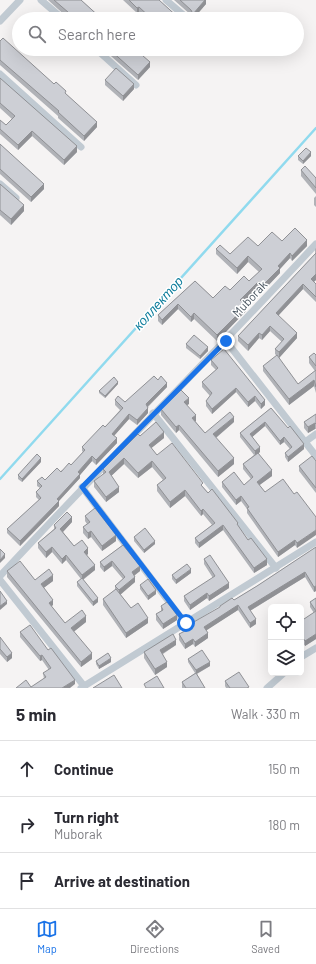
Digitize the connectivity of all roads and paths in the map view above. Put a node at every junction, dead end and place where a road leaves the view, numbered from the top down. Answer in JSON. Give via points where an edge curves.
{"nodes":[{"id":1,"x":20,"y":0,"type":"edge"},
{"id":2,"x":41,"y":0,"type":"edge"},
{"id":3,"x":166,"y":0,"type":"edge"},
{"id":4,"x":55,"y":12,"type":"edge"},
{"id":5,"x":180,"y":12,"type":"edge"},
{"id":6,"x":0,"y":21,"type":"edge"},
{"id":7,"x":104,"y":56,"type":"edge"},
{"id":8,"x":0,"y":74,"type":"edge"},
{"id":9,"x":136,"y":85,"type":"dead end"},
{"id":10,"x":81,"y":147,"type":"dead end"},
{"id":11,"x":0,"y":184,"type":"edge"},
{"id":12,"x":16,"y":198,"type":"edge"},
{"id":13,"x":316,"y":244,"type":"edge"},
{"id":14,"x":226,"y":341,"type":"junction"},
{"id":15,"x":153,"y":413,"type":"junction"},
{"id":16,"x":316,"y":434,"type":"edge"},
{"id":17,"x":305,"y":442,"type":"junction"},
{"id":18,"x":316,"y":456,"type":"edge"},
{"id":19,"x":82,"y":487,"type":"junction"},
{"id":20,"x":316,"y":542,"type":"edge"},
{"id":21,"x":276,"y":568,"type":"junction"},
{"id":22,"x":0,"y":576,"type":"edge"},
{"id":23,"x":0,"y":580,"type":"edge"},
{"id":24,"x":186,"y":623,"type":"junction"},
{"id":25,"x":316,"y":648,"type":"edge"},
{"id":26,"x":304,"y":655,"type":"edge"},
{"id":27,"x":281,"y":676,"type":"edge"},
{"id":28,"x":83,"y":687,"type":"edge"},
{"id":29,"x":267,"y":688,"type":"edge"}],
"edges":[{"from":1,"to":6,"type":"street"},
{"from":2,"to":4,"type":"street"},
{"from":3,"to":5,"type":"street"},
{"from":7,"to":9,"type":"street"},
{"from":8,"to":10,"type":"street"},
{"from":11,"to":12,"type":"street"},
{"from":13,"to":14,"type":"street","name":"Muborak"},
{"from":14,"to":15,"type":"street","name":"Muborak"},
{"from":14,"to":17,"type":"street"},
{"from":15,"to":19,"type":"street","name":"Muborak"},
{"from":15,"to":21,"type":"street"},
{"from":16,"to":17,"type":"street"},
{"from":17,"to":18,"type":"street"},
{"from":19,"to":22,"type":"street","name":"Muborak"},
{"from":19,"to":24,"type":"street"},
{"from":20,"to":21,"type":"street"},
{"from":21,"to":24,"type":"street"},
{"from":23,"to":28,"type":"street"},
{"from":24,"to":28,"type":"street"},
{"from":25,"to":26,"type":"street"},
{"from":27,"to":29,"type":"street"}]}
